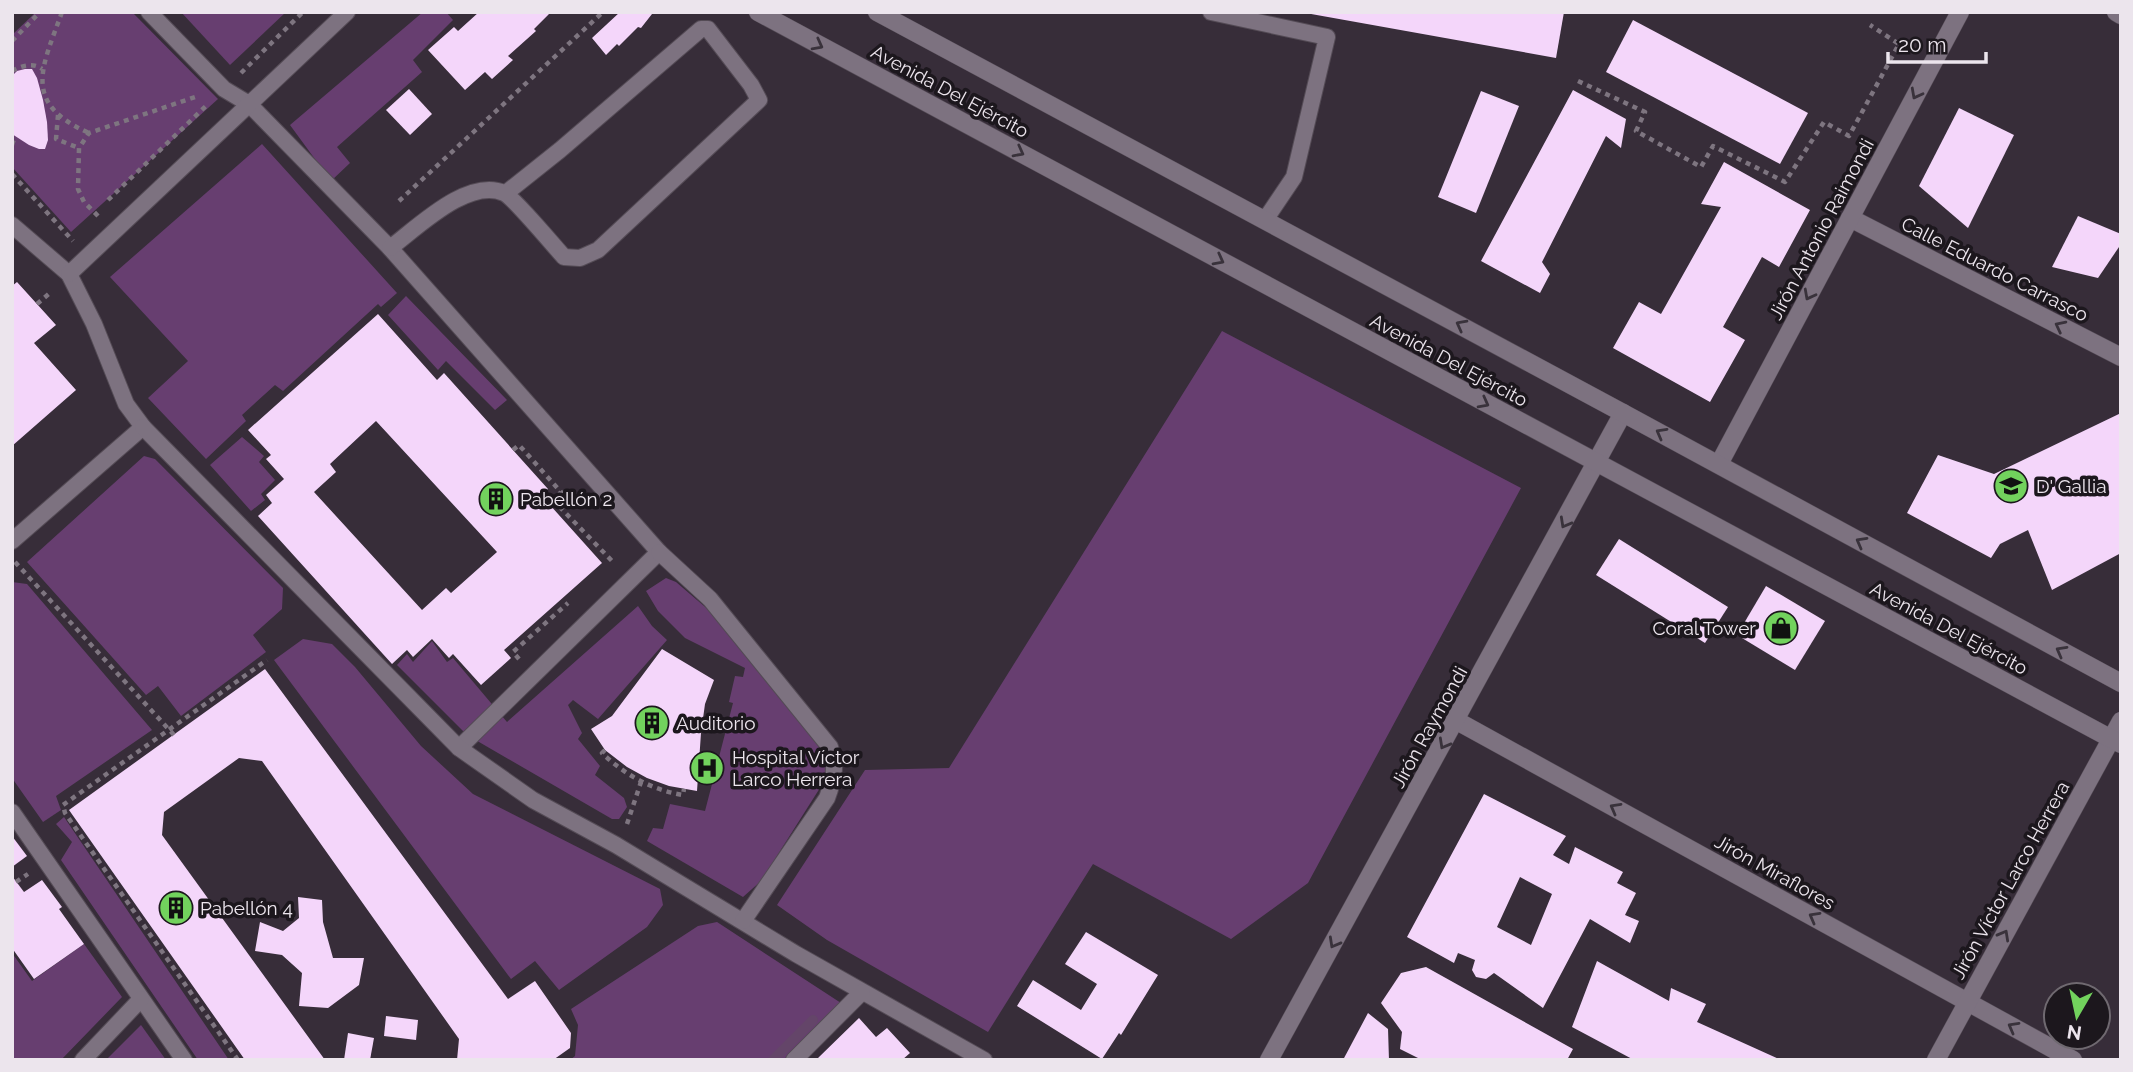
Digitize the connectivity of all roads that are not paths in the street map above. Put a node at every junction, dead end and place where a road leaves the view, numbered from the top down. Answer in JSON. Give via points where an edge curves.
{"nodes":[{"id":1,"x":149,"y":12,"type":"edge"},
{"id":2,"x":347,"y":12,"type":"edge"},
{"id":3,"x":758,"y":12,"type":"edge"},
{"id":4,"x":877,"y":12,"type":"edge"},
{"id":5,"x":1211,"y":12,"type":"edge"},
{"id":6,"x":1959,"y":12,"type":"edge"},
{"id":7,"x":2116,"y":12,"type":"edge"},
{"id":8,"x":2121,"y":15,"type":"edge"},
{"id":9,"x":249,"y":104,"type":"junction"},
{"id":10,"x":506,"y":193,"type":"junction"},
{"id":11,"x":1850,"y":218,"type":"junction"},
{"id":12,"x":1265,"y":220,"type":"junction"},
{"id":13,"x":12,"y":225,"type":"edge"},
{"id":14,"x":390,"y":248,"type":"junction"},
{"id":15,"x":69,"y":274,"type":"junction"},
{"id":16,"x":2121,"y":357,"type":"edge"},
{"id":17,"x":1623,"y":413,"type":"junction"},
{"id":18,"x":143,"y":427,"type":"junction"},
{"id":19,"x":1598,"y":463,"type":"junction"},
{"id":20,"x":1719,"y":464,"type":"junction"},
{"id":21,"x":12,"y":541,"type":"edge"},
{"id":22,"x":659,"y":552,"type":"junction"},
{"id":23,"x":2121,"y":683,"type":"edge"},
{"id":24,"x":1457,"y":721,"type":"junction"},
{"id":25,"x":2121,"y":722,"type":"edge"},
{"id":26,"x":2116,"y":742,"type":"edge"},
{"id":27,"x":459,"y":748,"type":"junction"},
{"id":28,"x":12,"y":812,"type":"edge"},
{"id":29,"x":743,"y":921,"type":"junction"},
{"id":30,"x":862,"y":992,"type":"junction"},
{"id":31,"x":141,"y":999,"type":"junction"},
{"id":32,"x":1968,"y":1002,"type":"junction"},
{"id":33,"x":83,"y":1060,"type":"edge"},
{"id":34,"x":184,"y":1060,"type":"edge"},
{"id":35,"x":794,"y":1060,"type":"edge"},
{"id":36,"x":984,"y":1060,"type":"edge"},
{"id":37,"x":1269,"y":1060,"type":"edge"},
{"id":38,"x":1936,"y":1060,"type":"edge"},
{"id":39,"x":2073,"y":1060,"type":"edge"}],
"edges":[{"from":1,"to":9,"type":"lane","via":[[224,89]]},
{"from":2,"to":9,"type":"lane"},
{"from":3,"to":19,"type":"main road","name":"Avenida Del Ejército","one_way":true},
{"from":4,"to":12,"type":"main road","name":"Avenida Del Ejército"},
{"from":5,"to":12,"type":"lane","via":[[1327,37],[1294,177]]},
{"from":6,"to":11,"type":"main road","name":"Jirón Antonio Raimondi","one_way":true},
{"from":7,"to":8,"type":"main road"},
{"from":9,"to":14,"type":"lane"},
{"from":9,"to":15,"type":"lane"},
{"from":10,"to":10,"type":"lane","via":[[564,257],[580,258],[598,250],[759,100],[708,29],[701,29]]},
{"from":10,"to":14,"type":"lane","via":[[489,190],[461,197]]},
{"from":16,"to":11,"type":"main road","name":"Calle Eduardo Carrasco","one_way":true},
{"from":11,"to":20,"type":"main road","name":"Jirón Antonio Raimondi","one_way":true},
{"from":17,"to":12,"type":"main road","name":"Avenida Del Ejército","one_way":true},
{"from":13,"to":15,"type":"lane"},
{"from":14,"to":22,"type":"lane"},
{"from":15,"to":18,"type":"lane","via":[[126,404]]},
{"from":17,"to":19,"type":"main road","name":"Jirón Raymondi"},
{"from":20,"to":17,"type":"main road","name":"Avenida Del Ejército","one_way":true},
{"from":18,"to":21,"type":"lane"},
{"from":18,"to":27,"type":"lane"},
{"from":19,"to":24,"type":"main road","name":"Jirón Raymondi","one_way":true},
{"from":19,"to":26,"type":"main road","name":"Avenida Del Ejército"},
{"from":23,"to":20,"type":"main road","name":"Avenida Del Ejército","one_way":true},
{"from":22,"to":27,"type":"lane"},
{"from":22,"to":29,"type":"lane","via":[[710,598],[830,747],[835,761],[827,798]]},
{"from":32,"to":24,"type":"main road","name":"Jirón Miraflores","one_way":true},
{"from":24,"to":37,"type":"main road","name":"Jirón Raymondi","one_way":true},
{"from":25,"to":26,"type":"main road","name":"Jirón Víctor Larco Herrera"},
{"from":32,"to":26,"type":"main road","name":"Jirón Víctor Larco Herrera","one_way":true},
{"from":27,"to":29,"type":"lane","via":[[533,800]]},
{"from":28,"to":31,"type":"lane"},
{"from":29,"to":30,"type":"lane"},
{"from":30,"to":35,"type":"lane"},
{"from":30,"to":36,"type":"lane"},
{"from":31,"to":33,"type":"lane"},
{"from":31,"to":34,"type":"lane"},
{"from":32,"to":38,"type":"main road","name":"Jirón Víctor Larco Herrera"},
{"from":39,"to":32,"type":"main road","name":"Jirón Miraflores","one_way":true}]}
